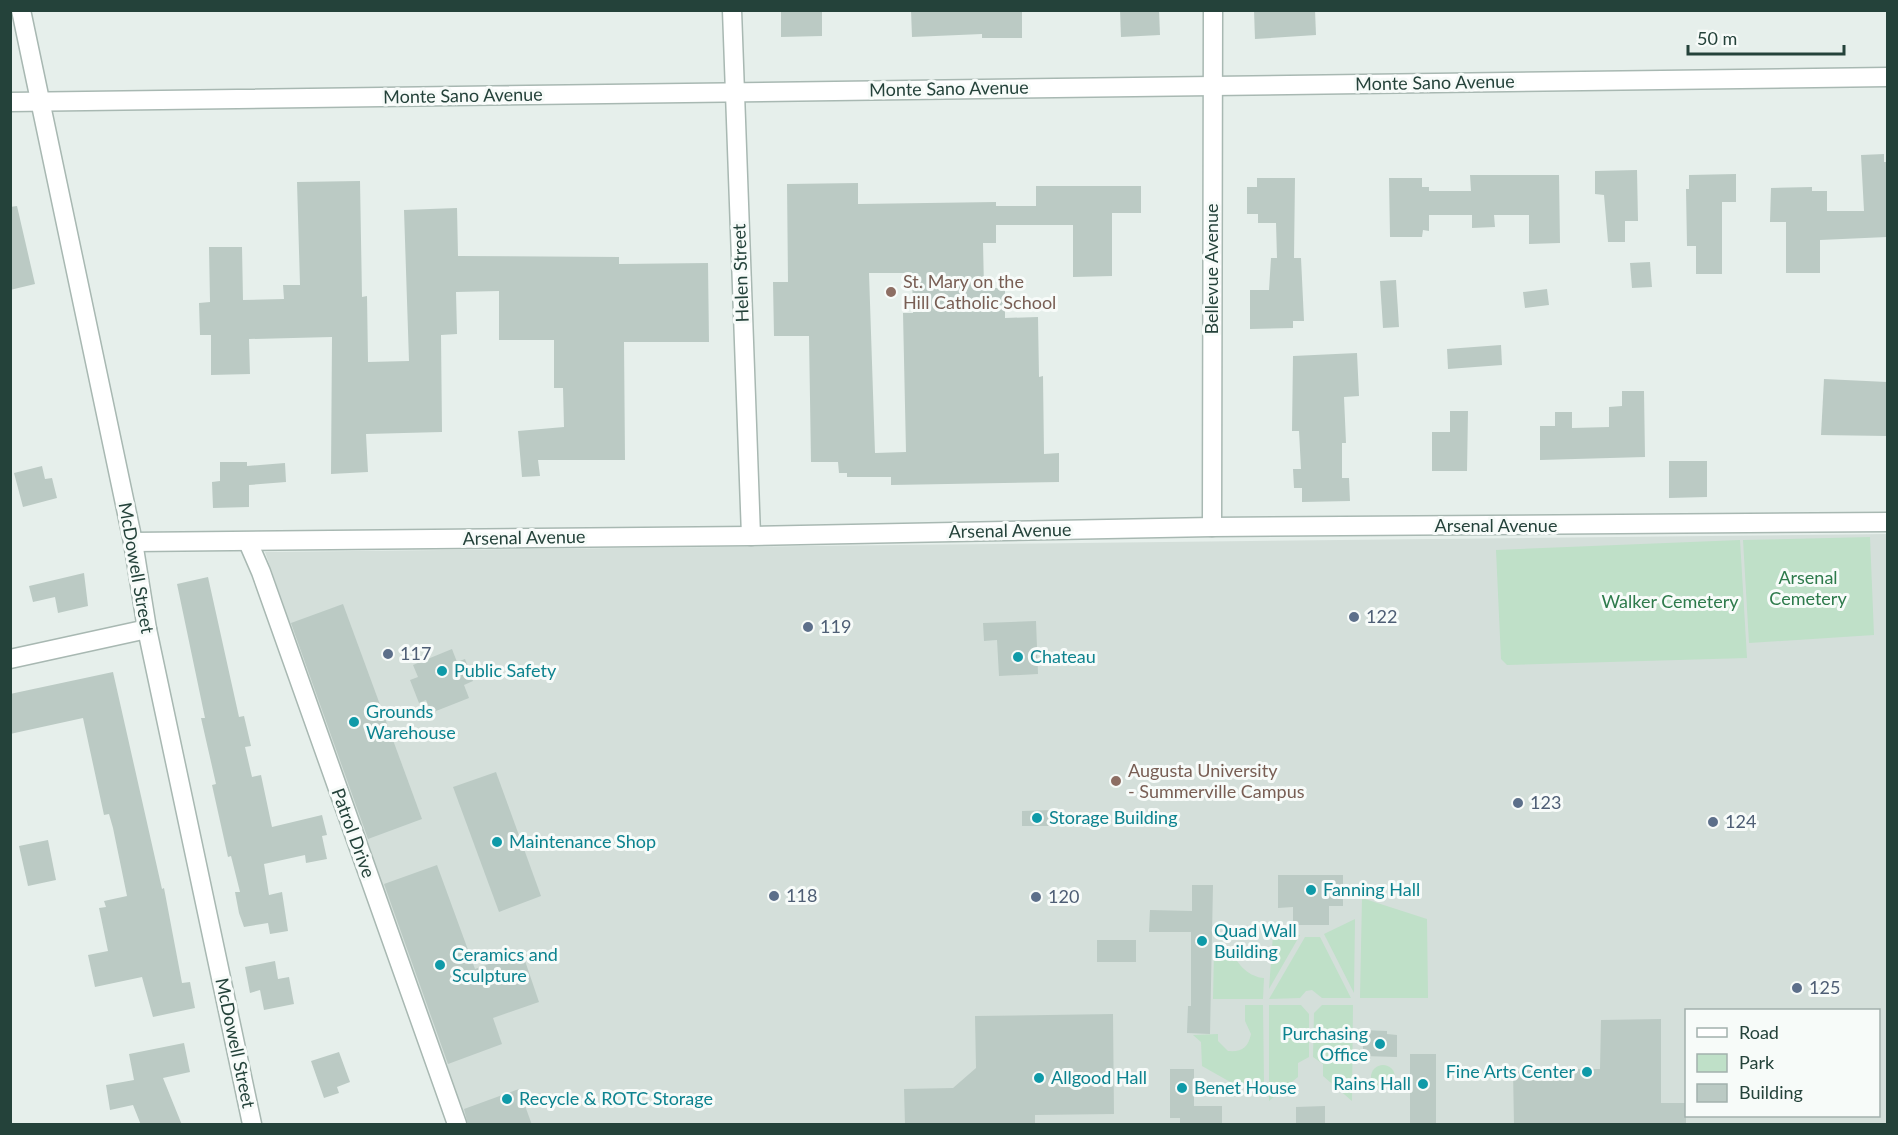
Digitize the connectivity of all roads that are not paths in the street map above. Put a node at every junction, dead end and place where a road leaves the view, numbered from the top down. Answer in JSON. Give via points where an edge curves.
{"nodes":[{"id":1,"x":21,"y":10,"type":"edge"},
{"id":2,"x":732,"y":10,"type":"edge"},
{"id":3,"x":1213,"y":10,"type":"edge"},
{"id":4,"x":1887,"y":77,"type":"edge"},
{"id":5,"x":1213,"y":86,"type":"junction"},
{"id":6,"x":733,"y":92,"type":"junction"},
{"id":7,"x":10,"y":102,"type":"edge"},
{"id":8,"x":41,"y":102,"type":"junction"},
{"id":9,"x":1887,"y":522,"type":"edge"},
{"id":10,"x":1212,"y":527,"type":"junction"},
{"id":11,"x":751,"y":536,"type":"junction"},
{"id":12,"x":133,"y":542,"type":"junction"},
{"id":13,"x":248,"y":542,"type":"junction"},
{"id":14,"x":147,"y":629,"type":"junction"},
{"id":15,"x":10,"y":659,"type":"edge"},
{"id":16,"x":252,"y":1125,"type":"edge"},
{"id":17,"x":457,"y":1125,"type":"edge"}],
"edges":[{"from":1,"to":8,"type":"street","name":"McDowell Street"},
{"from":2,"to":6,"type":"street","name":"Helen Street"},
{"from":3,"to":5,"type":"street","name":"Bellevue Avenue"},
{"from":4,"to":5,"type":"street","name":"Monte Sano Avenue"},
{"from":5,"to":6,"type":"street","name":"Monte Sano Avenue"},
{"from":5,"to":10,"type":"street","name":"Bellevue Avenue"},
{"from":6,"to":8,"type":"street","name":"Monte Sano Avenue"},
{"from":6,"to":11,"type":"street","name":"Helen Street"},
{"from":7,"to":8,"type":"street","name":"Monte Sano Avenue"},
{"from":8,"to":12,"type":"street","name":"McDowell Street"},
{"from":9,"to":10,"type":"street","name":"Arsenal Avenue"},
{"from":10,"to":11,"type":"street","name":"Arsenal Avenue"},
{"from":11,"to":13,"type":"street","name":"Arsenal Avenue"},
{"from":12,"to":13,"type":"street","name":"Arsenal Avenue"},
{"from":12,"to":14,"type":"street","name":"McDowell Street"},
{"from":13,"to":17,"type":"street","name":"Patrol Drive"},
{"from":14,"to":15,"type":"street"},
{"from":14,"to":16,"type":"street","name":"McDowell Street"}]}
